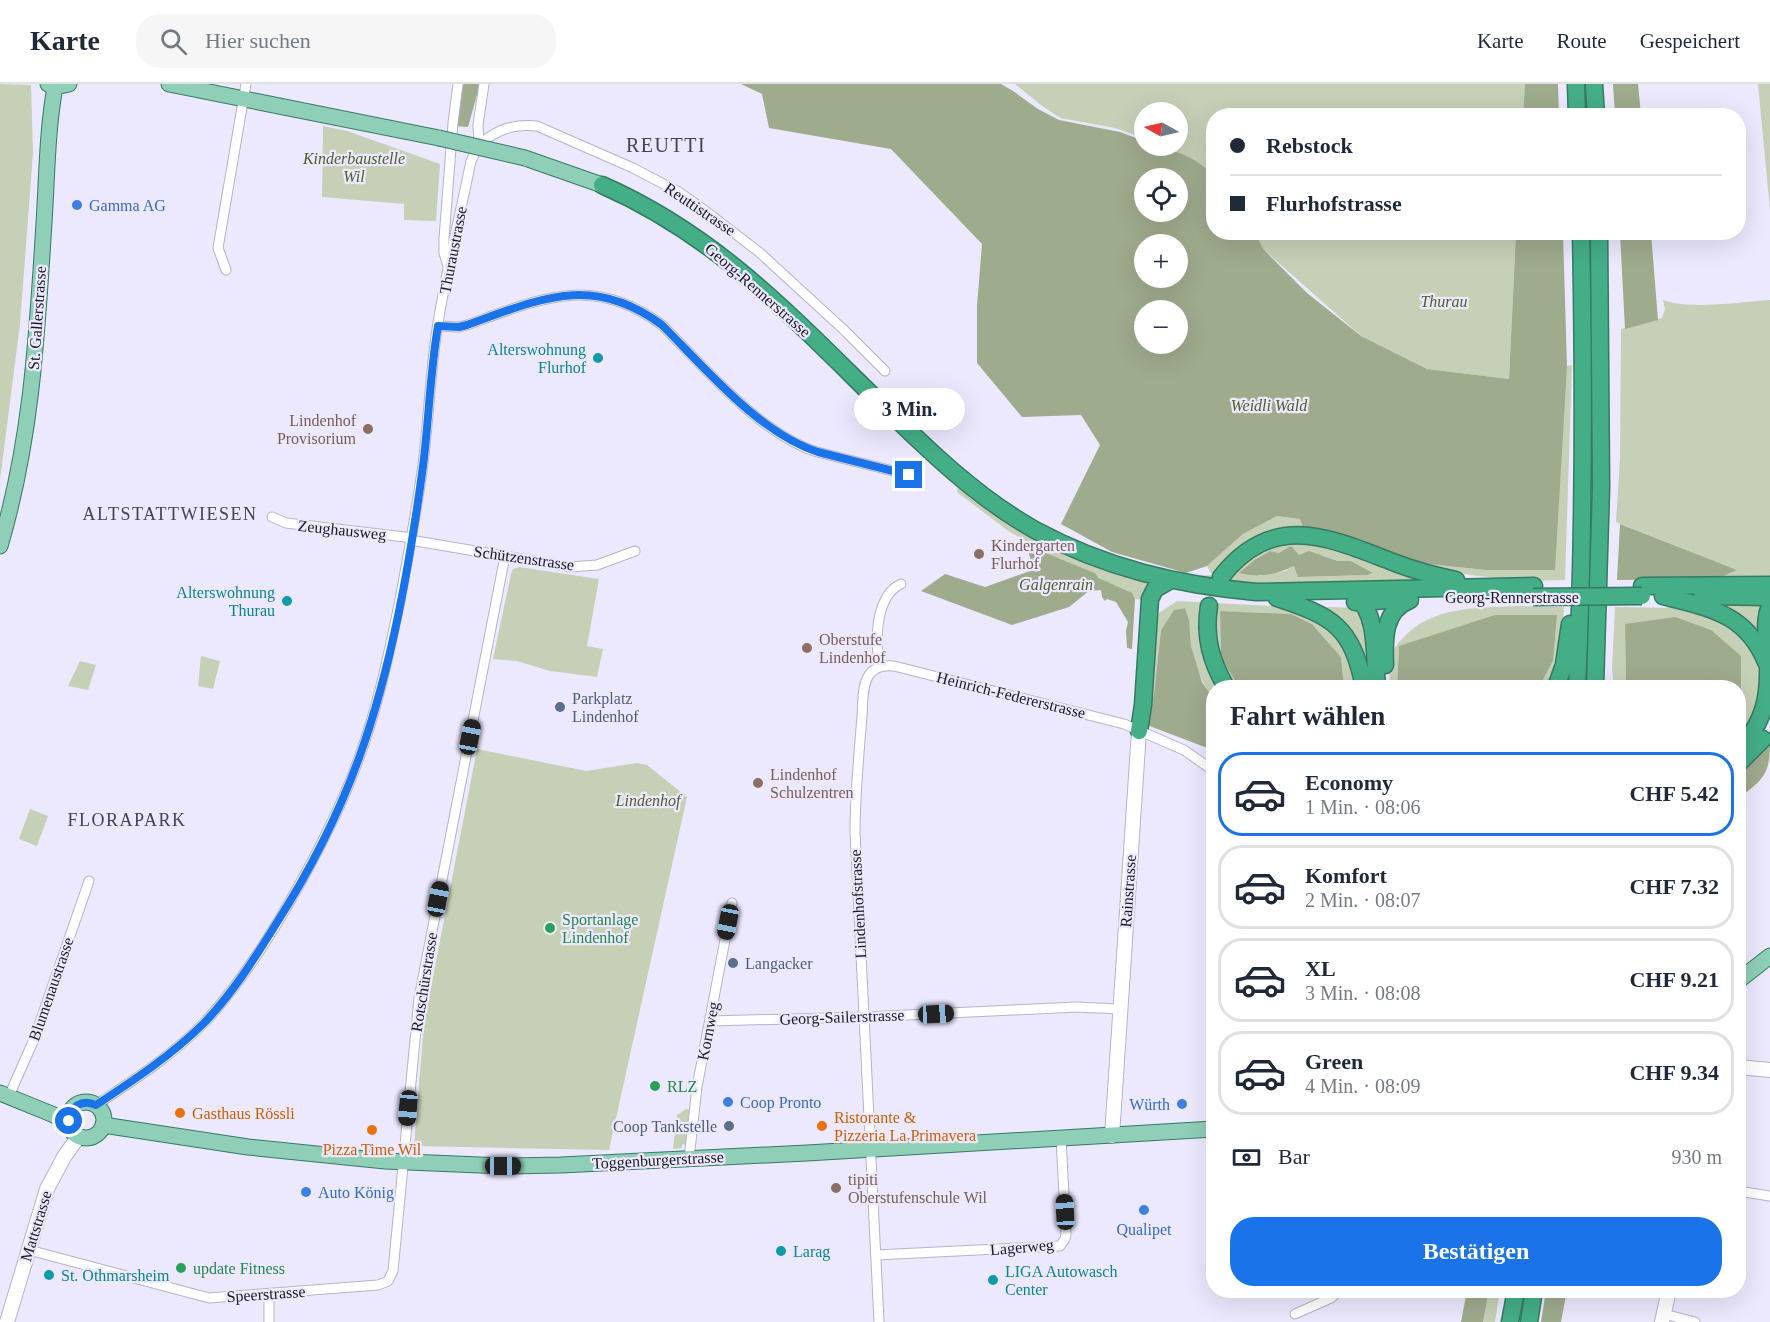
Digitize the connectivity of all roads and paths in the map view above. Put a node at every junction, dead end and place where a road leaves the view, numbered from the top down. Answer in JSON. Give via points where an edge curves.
{"nodes":[{"id":1,"x":169,"y":84,"type":"edge"},
{"id":2,"x":458,"y":84,"type":"edge"},
{"id":3,"x":484,"y":84,"type":"edge"},
{"id":4,"x":1576,"y":84,"type":"edge"},
{"id":5,"x":1594,"y":84,"type":"edge"},
{"id":6,"x":57,"y":85,"type":"edge"},
{"id":7,"x":245,"y":92,"type":"edge"},
{"id":8,"x":1577,"y":108,"type":"edge"},
{"id":9,"x":1596,"y":108,"type":"edge"},
{"id":10,"x":479,"y":145,"type":"junction"},
{"id":11,"x":602,"y":184,"type":"joint"},
{"id":12,"x":1581,"y":240,"type":"edge"},
{"id":13,"x":1599,"y":240,"type":"edge"},
{"id":14,"x":449,"y":268,"type":"junction"},
{"id":15,"x":226,"y":270,"type":"dead end"},
{"id":16,"x":438,"y":326,"type":"junction"},
{"id":17,"x":885,"y":371,"type":"dead end"},
{"id":18,"x":909,"y":475,"type":"dead end"},
{"id":19,"x":272,"y":517,"type":"dead end"},
{"id":20,"x":411,"y":540,"type":"junction"},
{"id":21,"x":0,"y":546,"type":"edge"},
{"id":22,"x":636,"y":551,"type":"dead end"},
{"id":23,"x":1582,"y":553,"type":"junction"},
{"id":24,"x":505,"y":556,"type":"junction"},
{"id":25,"x":1221,"y":577,"type":"dead end"},
{"id":26,"x":1169,"y":580,"type":"junction"},
{"id":27,"x":1599,"y":581,"type":"junction"},
{"id":28,"x":901,"y":584,"type":"dead end"},
{"id":29,"x":1752,"y":585,"type":"junction"},
{"id":30,"x":1770,"y":585,"type":"edge"},
{"id":31,"x":1486,"y":586,"type":"junction"},
{"id":32,"x":1344,"y":591,"type":"junction"},
{"id":33,"x":1534,"y":591,"type":"junction"},
{"id":34,"x":1642,"y":591,"type":"junction"},
{"id":35,"x":1770,"y":591,"type":"edge"},
{"id":36,"x":1256,"y":592,"type":"junction"},
{"id":37,"x":1663,"y":596,"type":"junction"},
{"id":38,"x":1770,"y":597,"type":"edge"},
{"id":39,"x":1277,"y":598,"type":"junction"},
{"id":40,"x":1415,"y":598,"type":"junction"},
{"id":41,"x":1362,"y":602,"type":"junction"},
{"id":42,"x":1209,"y":606,"type":"dead end"},
{"id":43,"x":1770,"y":606,"type":"edge"},
{"id":44,"x":881,"y":666,"type":"junction"},
{"id":45,"x":1769,"y":672,"type":"edge"},
{"id":46,"x":1223,"y":680,"type":"edge"},
{"id":47,"x":1362,"y":680,"type":"edge"},
{"id":48,"x":1376,"y":680,"type":"edge"},
{"id":49,"x":1385,"y":680,"type":"edge"},
{"id":50,"x":1559,"y":680,"type":"edge"},
{"id":51,"x":1577,"y":680,"type":"edge"},
{"id":52,"x":1595,"y":680,"type":"edge"},
{"id":53,"x":1606,"y":680,"type":"edge"},
{"id":54,"x":1770,"y":728,"type":"edge"},
{"id":55,"x":1139,"y":731,"type":"junction"},
{"id":56,"x":1746,"y":741,"type":"edge"},
{"id":57,"x":1746,"y":757,"type":"edge"},
{"id":58,"x":1206,"y":765,"type":"edge"},
{"id":59,"x":88,"y":881,"type":"dead end"},
{"id":60,"x":732,"y":903,"type":"dead end"},
{"id":61,"x":1770,"y":956,"type":"edge"},
{"id":62,"x":1746,"y":975,"type":"edge"},
{"id":63,"x":1119,"y":1009,"type":"junction"},
{"id":64,"x":865,"y":1017,"type":"junction"},
{"id":65,"x":710,"y":1021,"type":"junction"},
{"id":66,"x":1746,"y":1068,"type":"edge"},
{"id":67,"x":1770,"y":1070,"type":"edge"},
{"id":68,"x":9,"y":1096,"type":"edge"},
{"id":69,"x":96,"y":1105,"type":"junction"},
{"id":70,"x":75,"y":1107,"type":"junction"},
{"id":71,"x":103,"y":1125,"type":"junction"},
{"id":72,"x":1206,"y":1130,"type":"edge"},
{"id":73,"x":74,"y":1131,"type":"junction"},
{"id":74,"x":1112,"y":1136,"type":"junction"},
{"id":75,"x":1061,"y":1138,"type":"junction"},
{"id":76,"x":870,"y":1149,"type":"junction"},
{"id":77,"x":689,"y":1159,"type":"junction"},
{"id":78,"x":404,"y":1162,"type":"junction"},
{"id":79,"x":1746,"y":1192,"type":"edge"},
{"id":80,"x":1770,"y":1196,"type":"edge"},
{"id":81,"x":29,"y":1250,"type":"junction"},
{"id":82,"x":876,"y":1255,"type":"junction"},
{"id":83,"x":268,"y":1294,"type":"junction"},
{"id":84,"x":1331,"y":1298,"type":"edge"},
{"id":85,"x":1514,"y":1298,"type":"edge"},
{"id":86,"x":1533,"y":1298,"type":"edge"},
{"id":87,"x":1667,"y":1298,"type":"edge"},
{"id":88,"x":1295,"y":1314,"type":"dead end"},
{"id":89,"x":1663,"y":1318,"type":"edge"},
{"id":90,"x":7,"y":1322,"type":"edge"},
{"id":91,"x":269,"y":1322,"type":"edge"},
{"id":92,"x":879,"y":1322,"type":"edge"},
{"id":93,"x":1510,"y":1322,"type":"edge"},
{"id":94,"x":1529,"y":1322,"type":"edge"},
{"id":95,"x":1695,"y":1322,"type":"edge"}],
"edges":[{"from":1,"to":7,"type":"main road","name":"Georg-Rennerstrasse"},
{"from":2,"to":14,"type":"street","via":[[444,238]]},
{"from":3,"to":10,"type":"street","name":"Thuraustrasse"},
{"from":4,"to":8,"type":"highway"},
{"from":5,"to":9,"type":"highway"},
{"from":6,"to":21,"type":"main road","name":"St. Gallerstrasse","via":[[49,134],[33,375],[18,479]]},
{"from":7,"to":11,"type":"main road","name":"Georg-Rennerstrasse","bridge":true,"via":[[525,158]]},
{"from":7,"to":15,"type":"street","via":[[218,248]]},
{"from":10,"to":14,"type":"street","name":"Thuraustrasse","via":[[471,161]]},
{"from":10,"to":17,"type":"street","name":"Reuttistrasse","via":[[506,127],[537,126],[677,191],[759,252]]},
{"from":11,"to":26,"type":"highway","name":"Georg-Rennerstrasse","via":[[663,215],[724,257],[781,306],[918,440],[1003,510],[1095,558]]},
{"from":12,"to":23,"type":"highway"},
{"from":13,"to":27,"type":"highway"},
{"from":14,"to":16,"type":"street","name":"Thuraustrasse"},
{"from":16,"to":18,"type":"street","via":[[467,325],[541,298],[561,295],[588,294],[619,301],[662,325],[760,421],[803,448]]},
{"from":16,"to":20,"type":"street","name":"Thuraustrasse"},
{"from":19,"to":20,"type":"street","name":"Zeughausweg","via":[[286,523]]},
{"from":20,"to":24,"type":"street","name":"Schützenstrasse"},
{"from":20,"to":69,"type":"street","name":"Thuraustrasse","via":[[389,653],[362,750],[343,799],[288,906],[252,962],[204,1022],[152,1066]]},
{"from":22,"to":24,"type":"street","name":"Schützenstrasse","via":[[597,565],[570,567]]},
{"from":23,"to":50,"type":"highway","via":[[1572,574],[1570,630]]},
{"from":23,"to":51,"type":"highway"},
{"from":24,"to":78,"type":"street","name":"Rotschürstrasse","via":[[419,998]]},
{"from":25,"to":31,"type":"highway","via":[[1255,546],[1273,538],[1304,535],[1338,540],[1427,573]]},
{"from":26,"to":36,"type":"highway","name":"Georg-Rennerstrasse"},
{"from":26,"to":55,"type":"highway","via":[[1155,589],[1150,599]]},
{"from":27,"to":52,"type":"highway"},
{"from":27,"to":53,"type":"highway"},
{"from":28,"to":44,"type":"street","via":[[891,591],[881,611],[876,644]]},
{"from":29,"to":30,"type":"highway","name":"Georg-Rennerstrasse"},
{"from":29,"to":34,"type":"highway","name":"Georg-Rennerstrasse"},
{"from":29,"to":35,"type":"highway"},
{"from":31,"to":32,"type":"highway","name":"Georg-Rennerstrasse"},
{"from":31,"to":33,"type":"highway","name":"Georg-Rennerstrasse"},
{"from":32,"to":36,"type":"highway","name":"Georg-Rennerstrasse"},
{"from":32,"to":41,"type":"highway"},
{"from":33,"to":34,"type":"highway","name":"Georg-Rennerstrasse","bridge":true},
{"from":33,"to":40,"type":"highway","name":"Georg-Rennerstrasse"},
{"from":34,"to":37,"type":"highway","name":"Georg-Rennerstrasse"},
{"from":36,"to":39,"type":"highway","name":"Georg-Rennerstrasse"},
{"from":37,"to":38,"type":"highway","name":"Georg-Rennerstrasse"},
{"from":37,"to":45,"type":"highway","via":[[1722,613],[1740,625],[1760,648]]},
{"from":39,"to":41,"type":"highway","name":"Georg-Rennerstrasse"},
{"from":39,"to":47,"type":"highway","via":[[1321,614],[1340,628],[1354,651]]},
{"from":40,"to":41,"type":"highway","name":"Georg-Rennerstrasse"},
{"from":40,"to":49,"type":"highway","via":[[1397,607],[1389,618]]},
{"from":41,"to":48,"type":"highway","via":[[1369,612]]},
{"from":42,"to":46,"type":"highway","via":[[1209,651]]},
{"from":43,"to":45,"type":"highway","via":[[1766,621]]},
{"from":44,"to":55,"type":"street","name":"Heinrich-Federerstrasse","via":[[894,666]]},
{"from":44,"to":64,"type":"street","name":"Lindenhofstrasse","via":[[868,676],[865,688],[855,808]]},
{"from":45,"to":56,"type":"highway","via":[[1764,716]]},
{"from":54,"to":57,"type":"highway"},
{"from":55,"to":58,"type":"street","via":[[1184,750]]},
{"from":55,"to":63,"type":"street","name":"Rainstrasse"},
{"from":59,"to":68,"type":"street","name":"Blumenaustrasse","via":[[36,1037]]},
{"from":60,"to":65,"type":"street","name":"Kornweg"},
{"from":61,"to":62,"type":"main road"},
{"from":63,"to":64,"type":"street","name":"Georg-Sailerstrasse","via":[[1077,1007]]},
{"from":63,"to":74,"type":"street","name":"Rainstrasse"},
{"from":64,"to":65,"type":"street","name":"Georg-Sailerstrasse"},
{"from":64,"to":76,"type":"street","name":"Lindenhofstrasse"},
{"from":65,"to":77,"type":"street","name":"Kornweg"},
{"from":66,"to":67,"type":"street"},
{"from":68,"to":70,"type":"main road"},
{"from":68,"to":73,"type":"main road","via":[[54,1115]]},
{"from":69,"to":70,"type":"main road","via":[[85,1102]]},
{"from":69,"to":71,"type":"main road","via":[[104,1116]]},
{"from":70,"to":73,"type":"main road","via":[[69,1116]]},
{"from":71,"to":73,"type":"main road","via":[[91,1137]]},
{"from":71,"to":78,"type":"main road","name":"Toggenburgerstrasse","via":[[258,1148]]},
{"from":72,"to":74,"type":"main road","name":"Toggenburgerstrasse"},
{"from":73,"to":81,"type":"street","name":"Mattstrasse","via":[[47,1189]]},
{"from":74,"to":75,"type":"main road","name":"Toggenburgerstrasse"},
{"from":75,"to":76,"type":"main road","name":"Toggenburgerstrasse"},
{"from":75,"to":82,"type":"street","name":"Lagerweg","via":[[1066,1234],[1060,1246]]},
{"from":76,"to":77,"type":"main road","name":"Toggenburgerstrasse"},
{"from":76,"to":82,"type":"street","name":"Lindenhofstrasse"},
{"from":77,"to":78,"type":"main road","name":"Toggenburgerstrasse","via":[[532,1166]]},
{"from":78,"to":83,"type":"street","name":"Speerstrasse","via":[[393,1271],[388,1281]]},
{"from":79,"to":80,"type":"street"},
{"from":81,"to":83,"type":"street","name":"Speerstrasse","via":[[197,1296]]},
{"from":81,"to":90,"type":"street","name":"Mattstrasse"},
{"from":82,"to":92,"type":"street","name":"Lindenhofstrasse"},
{"from":83,"to":91,"type":"street"},
{"from":84,"to":88,"type":"street"},
{"from":85,"to":93,"type":"highway"},
{"from":86,"to":94,"type":"highway"},
{"from":87,"to":89,"type":"street"},
{"from":89,"to":95,"type":"street"}]}
